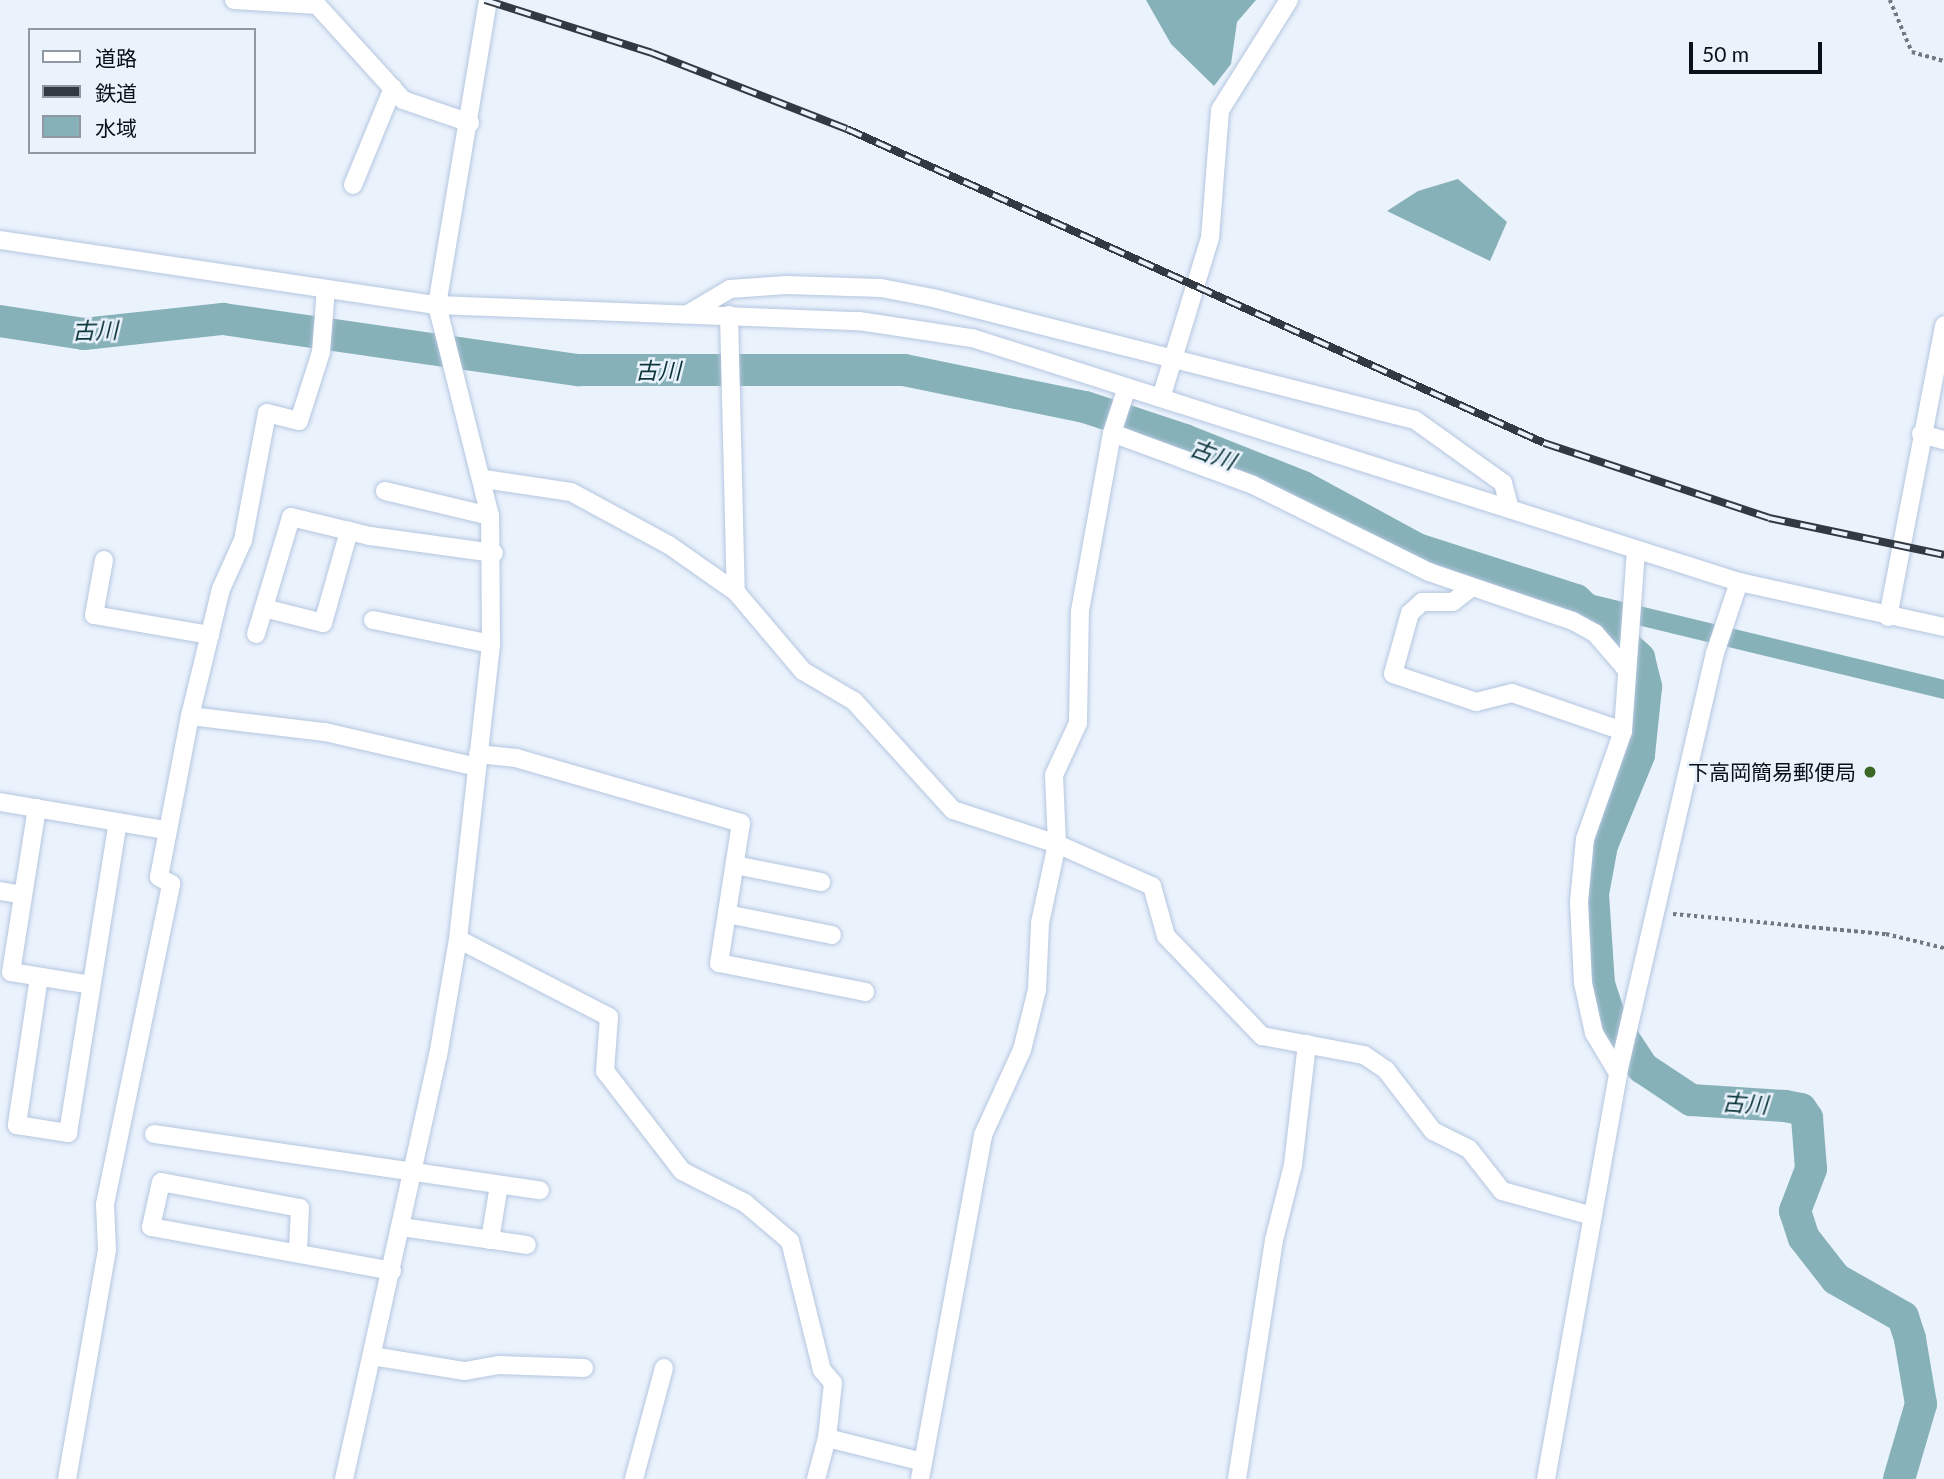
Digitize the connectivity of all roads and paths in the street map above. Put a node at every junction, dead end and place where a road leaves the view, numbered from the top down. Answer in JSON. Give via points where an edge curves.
{"nodes":[{"id":1,"x":234,"y":0,"type":"edge"},
{"id":2,"x":488,"y":0,"type":"edge"},
{"id":3,"x":1289,"y":0,"type":"edge"},
{"id":4,"x":1890,"y":0,"type":"edge"},
{"id":5,"x":1944,"y":61,"type":"edge"},
{"id":6,"x":393,"y":88,"type":"junction"},
{"id":7,"x":470,"y":123,"type":"junction"},
{"id":8,"x":353,"y":185,"type":"dead end"},
{"id":9,"x":0,"y":240,"type":"edge"},
{"id":10,"x":326,"y":289,"type":"junction"},
{"id":11,"x":437,"y":305,"type":"junction"},
{"id":12,"x":688,"y":314,"type":"junction"},
{"id":13,"x":729,"y":315,"type":"junction"},
{"id":14,"x":1944,"y":325,"type":"edge"},
{"id":15,"x":1174,"y":356,"type":"junction"},
{"id":16,"x":1124,"y":395,"type":"junction"},
{"id":17,"x":1161,"y":398,"type":"junction"},
{"id":18,"x":1113,"y":431,"type":"junction"},
{"id":19,"x":1921,"y":434,"type":"junction"},
{"id":20,"x":1944,"y":440,"type":"edge"},
{"id":21,"x":484,"y":479,"type":"junction"},
{"id":22,"x":385,"y":491,"type":"dead end"},
{"id":23,"x":1510,"y":509,"type":"junction"},
{"id":24,"x":490,"y":516,"type":"junction"},
{"id":25,"x":349,"y":531,"type":"junction"},
{"id":26,"x":1636,"y":550,"type":"junction"},
{"id":27,"x":494,"y":553,"type":"junction"},
{"id":28,"x":104,"y":560,"type":"dead end"},
{"id":29,"x":1739,"y":582,"type":"junction"},
{"id":30,"x":1472,"y":587,"type":"junction"},
{"id":31,"x":736,"y":592,"type":"junction"},
{"id":32,"x":264,"y":608,"type":"junction"},
{"id":33,"x":1888,"y":617,"type":"junction"},
{"id":34,"x":373,"y":620,"type":"dead end"},
{"id":35,"x":1944,"y":627,"type":"edge"},
{"id":36,"x":210,"y":635,"type":"junction"},
{"id":37,"x":256,"y":635,"type":"dead end"},
{"id":38,"x":491,"y":644,"type":"junction"},
{"id":39,"x":1627,"y":666,"type":"junction"},
{"id":40,"x":190,"y":716,"type":"junction"},
{"id":41,"x":1623,"y":731,"type":"junction"},
{"id":42,"x":478,"y":760,"type":"junction"},
{"id":43,"x":0,"y":802,"type":"edge"},
{"id":44,"x":37,"y":808,"type":"junction"},
{"id":45,"x":118,"y":822,"type":"junction"},
{"id":46,"x":166,"y":830,"type":"junction"},
{"id":47,"x":1057,"y":844,"type":"junction"},
{"id":48,"x":734,"y":865,"type":"junction"},
{"id":49,"x":821,"y":882,"type":"dead end"},
{"id":50,"x":0,"y":891,"type":"edge"},
{"id":51,"x":23,"y":895,"type":"junction"},
{"id":52,"x":1653,"y":912,"type":"junction"},
{"id":53,"x":727,"y":914,"type":"junction"},
{"id":54,"x":832,"y":935,"type":"dead end"},
{"id":55,"x":458,"y":939,"type":"junction"},
{"id":56,"x":1944,"y":948,"type":"edge"},
{"id":57,"x":39,"y":976,"type":"junction"},
{"id":58,"x":91,"y":985,"type":"junction"},
{"id":59,"x":865,"y":992,"type":"dead end"},
{"id":60,"x":1307,"y":1044,"type":"junction"},
{"id":61,"x":1620,"y":1068,"type":"junction"},
{"id":62,"x":154,"y":1134,"type":"dead end"},
{"id":63,"x":413,"y":1173,"type":"junction"},
{"id":64,"x":499,"y":1185,"type":"junction"},
{"id":65,"x":540,"y":1190,"type":"dead end"},
{"id":66,"x":1593,"y":1216,"type":"junction"},
{"id":67,"x":401,"y":1227,"type":"junction"},
{"id":68,"x":490,"y":1240,"type":"junction"},
{"id":69,"x":527,"y":1245,"type":"dead end"},
{"id":70,"x":299,"y":1251,"type":"junction"},
{"id":71,"x":392,"y":1271,"type":"junction"},
{"id":72,"x":372,"y":1356,"type":"junction"},
{"id":73,"x":584,"y":1368,"type":"dead end"},
{"id":74,"x":664,"y":1368,"type":"dead end"},
{"id":75,"x":827,"y":1438,"type":"junction"},
{"id":76,"x":921,"y":1470,"type":"edge"},
{"id":77,"x":67,"y":1479,"type":"edge"},
{"id":78,"x":344,"y":1479,"type":"edge"},
{"id":79,"x":634,"y":1479,"type":"edge"},
{"id":80,"x":816,"y":1479,"type":"edge"},
{"id":81,"x":1237,"y":1479,"type":"edge"},
{"id":82,"x":1546,"y":1479,"type":"edge"}],
"edges":[{"from":1,"to":6,"type":"street","via":[[317,5]]},
{"from":2,"to":7,"type":"street"},
{"from":3,"to":15,"type":"street","via":[[1220,110],[1213,149],[1214,220]]},
{"from":4,"to":5,"type":"path","via":[[1912,52]]},
{"from":6,"to":7,"type":"street","via":[[402,100]]},
{"from":6,"to":8,"type":"street"},
{"from":7,"to":11,"type":"street"},
{"from":9,"to":10,"type":"street"},
{"from":10,"to":11,"type":"street"},
{"from":10,"to":36,"type":"street","via":[[321,352],[299,421],[267,413],[243,540]]},
{"from":11,"to":12,"type":"street"},
{"from":11,"to":21,"type":"street"},
{"from":12,"to":13,"type":"street"},
{"from":12,"to":15,"type":"street","via":[[730,289],[881,288]]},
{"from":13,"to":16,"type":"street","via":[[916,328]]},
{"from":13,"to":31,"type":"street"},
{"from":14,"to":19,"type":"street"},
{"from":15,"to":17,"type":"street"},
{"from":15,"to":23,"type":"street","via":[[1415,420],[1503,484]]},
{"from":16,"to":17,"type":"street"},
{"from":16,"to":18,"type":"street"},
{"from":17,"to":23,"type":"street"},
{"from":18,"to":30,"type":"street","via":[[1253,485]]},
{"from":18,"to":47,"type":"street","via":[[1080,611],[1078,723],[1054,775]]},
{"from":19,"to":20,"type":"street"},
{"from":19,"to":33,"type":"street"},
{"from":21,"to":24,"type":"street"},
{"from":21,"to":31,"type":"street","via":[[571,492],[613,509]]},
{"from":22,"to":24,"type":"street"},
{"from":23,"to":26,"type":"street"},
{"from":24,"to":27,"type":"street"},
{"from":25,"to":27,"type":"street"},
{"from":25,"to":32,"type":"street","via":[[291,517]]},
{"from":25,"to":32,"type":"street","via":[[323,623]]},
{"from":26,"to":29,"type":"street"},
{"from":26,"to":39,"type":"street"},
{"from":27,"to":38,"type":"street"},
{"from":28,"to":36,"type":"street","via":[[94,615]]},
{"from":29,"to":33,"type":"street"},
{"from":29,"to":52,"type":"street","via":[[1715,653]]},
{"from":30,"to":39,"type":"street","via":[[1573,621],[1602,640]]},
{"from":30,"to":41,"type":"street","via":[[1452,602],[1422,602],[1410,613],[1393,674],[1476,702],[1512,694]]},
{"from":31,"to":47,"type":"street","via":[[803,671],[854,701],[953,810]]},
{"from":32,"to":37,"type":"street"},
{"from":33,"to":35,"type":"street"},
{"from":34,"to":38,"type":"street"},
{"from":36,"to":40,"type":"street"},
{"from":38,"to":42,"type":"street"},
{"from":39,"to":41,"type":"street"},
{"from":40,"to":42,"type":"street","via":[[325,732]]},
{"from":40,"to":46,"type":"street"},
{"from":41,"to":61,"type":"street","via":[[1585,839],[1579,902],[1583,983],[1594,1033]]},
{"from":42,"to":48,"type":"street","via":[[516,758],[741,823]]},
{"from":42,"to":55,"type":"street"},
{"from":43,"to":44,"type":"street"},
{"from":44,"to":45,"type":"street"},
{"from":44,"to":51,"type":"street"},
{"from":45,"to":46,"type":"street"},
{"from":45,"to":58,"type":"street"},
{"from":46,"to":77,"type":"street","via":[[159,877],[171,884],[105,1204],[107,1251]]},
{"from":47,"to":60,"type":"street","via":[[1152,886],[1166,936],[1262,1036]]},
{"from":47,"to":76,"type":"street","via":[[1040,923],[1037,989],[1022,1050],[983,1135]]},
{"from":48,"to":49,"type":"street"},
{"from":48,"to":53,"type":"street"},
{"from":50,"to":51,"type":"street"},
{"from":51,"to":57,"type":"street","via":[[11,972]]},
{"from":52,"to":56,"type":"path","via":[[1886,934]]},
{"from":52,"to":61,"type":"street"},
{"from":53,"to":54,"type":"street"},
{"from":53,"to":59,"type":"street","via":[[719,963]]},
{"from":55,"to":63,"type":"street"},
{"from":55,"to":75,"type":"street","via":[[609,1017],[605,1071],[682,1171],[745,1203],[790,1241],[822,1370],[833,1383]]},
{"from":57,"to":58,"type":"street"},
{"from":57,"to":58,"type":"street","via":[[17,1125],[68,1133]]},
{"from":60,"to":66,"type":"street","via":[[1364,1055],[1386,1070],[1433,1131],[1469,1149],[1502,1191]]},
{"from":60,"to":81,"type":"street","via":[[1293,1165],[1274,1240]]},
{"from":61,"to":66,"type":"street"},
{"from":62,"to":63,"type":"street"},
{"from":63,"to":64,"type":"street"},
{"from":63,"to":67,"type":"street"},
{"from":64,"to":65,"type":"street"},
{"from":64,"to":68,"type":"street"},
{"from":66,"to":82,"type":"street"},
{"from":67,"to":68,"type":"street"},
{"from":67,"to":71,"type":"street"},
{"from":68,"to":69,"type":"street"},
{"from":70,"to":70,"type":"street","via":[[291,1256],[151,1227],[161,1182],[300,1208]]},
{"from":70,"to":71,"type":"street"},
{"from":71,"to":72,"type":"street"},
{"from":72,"to":73,"type":"street","via":[[465,1370],[499,1365]]},
{"from":72,"to":78,"type":"street"},
{"from":74,"to":79,"type":"street"},
{"from":75,"to":76,"type":"street"},
{"from":75,"to":80,"type":"street"}]}
